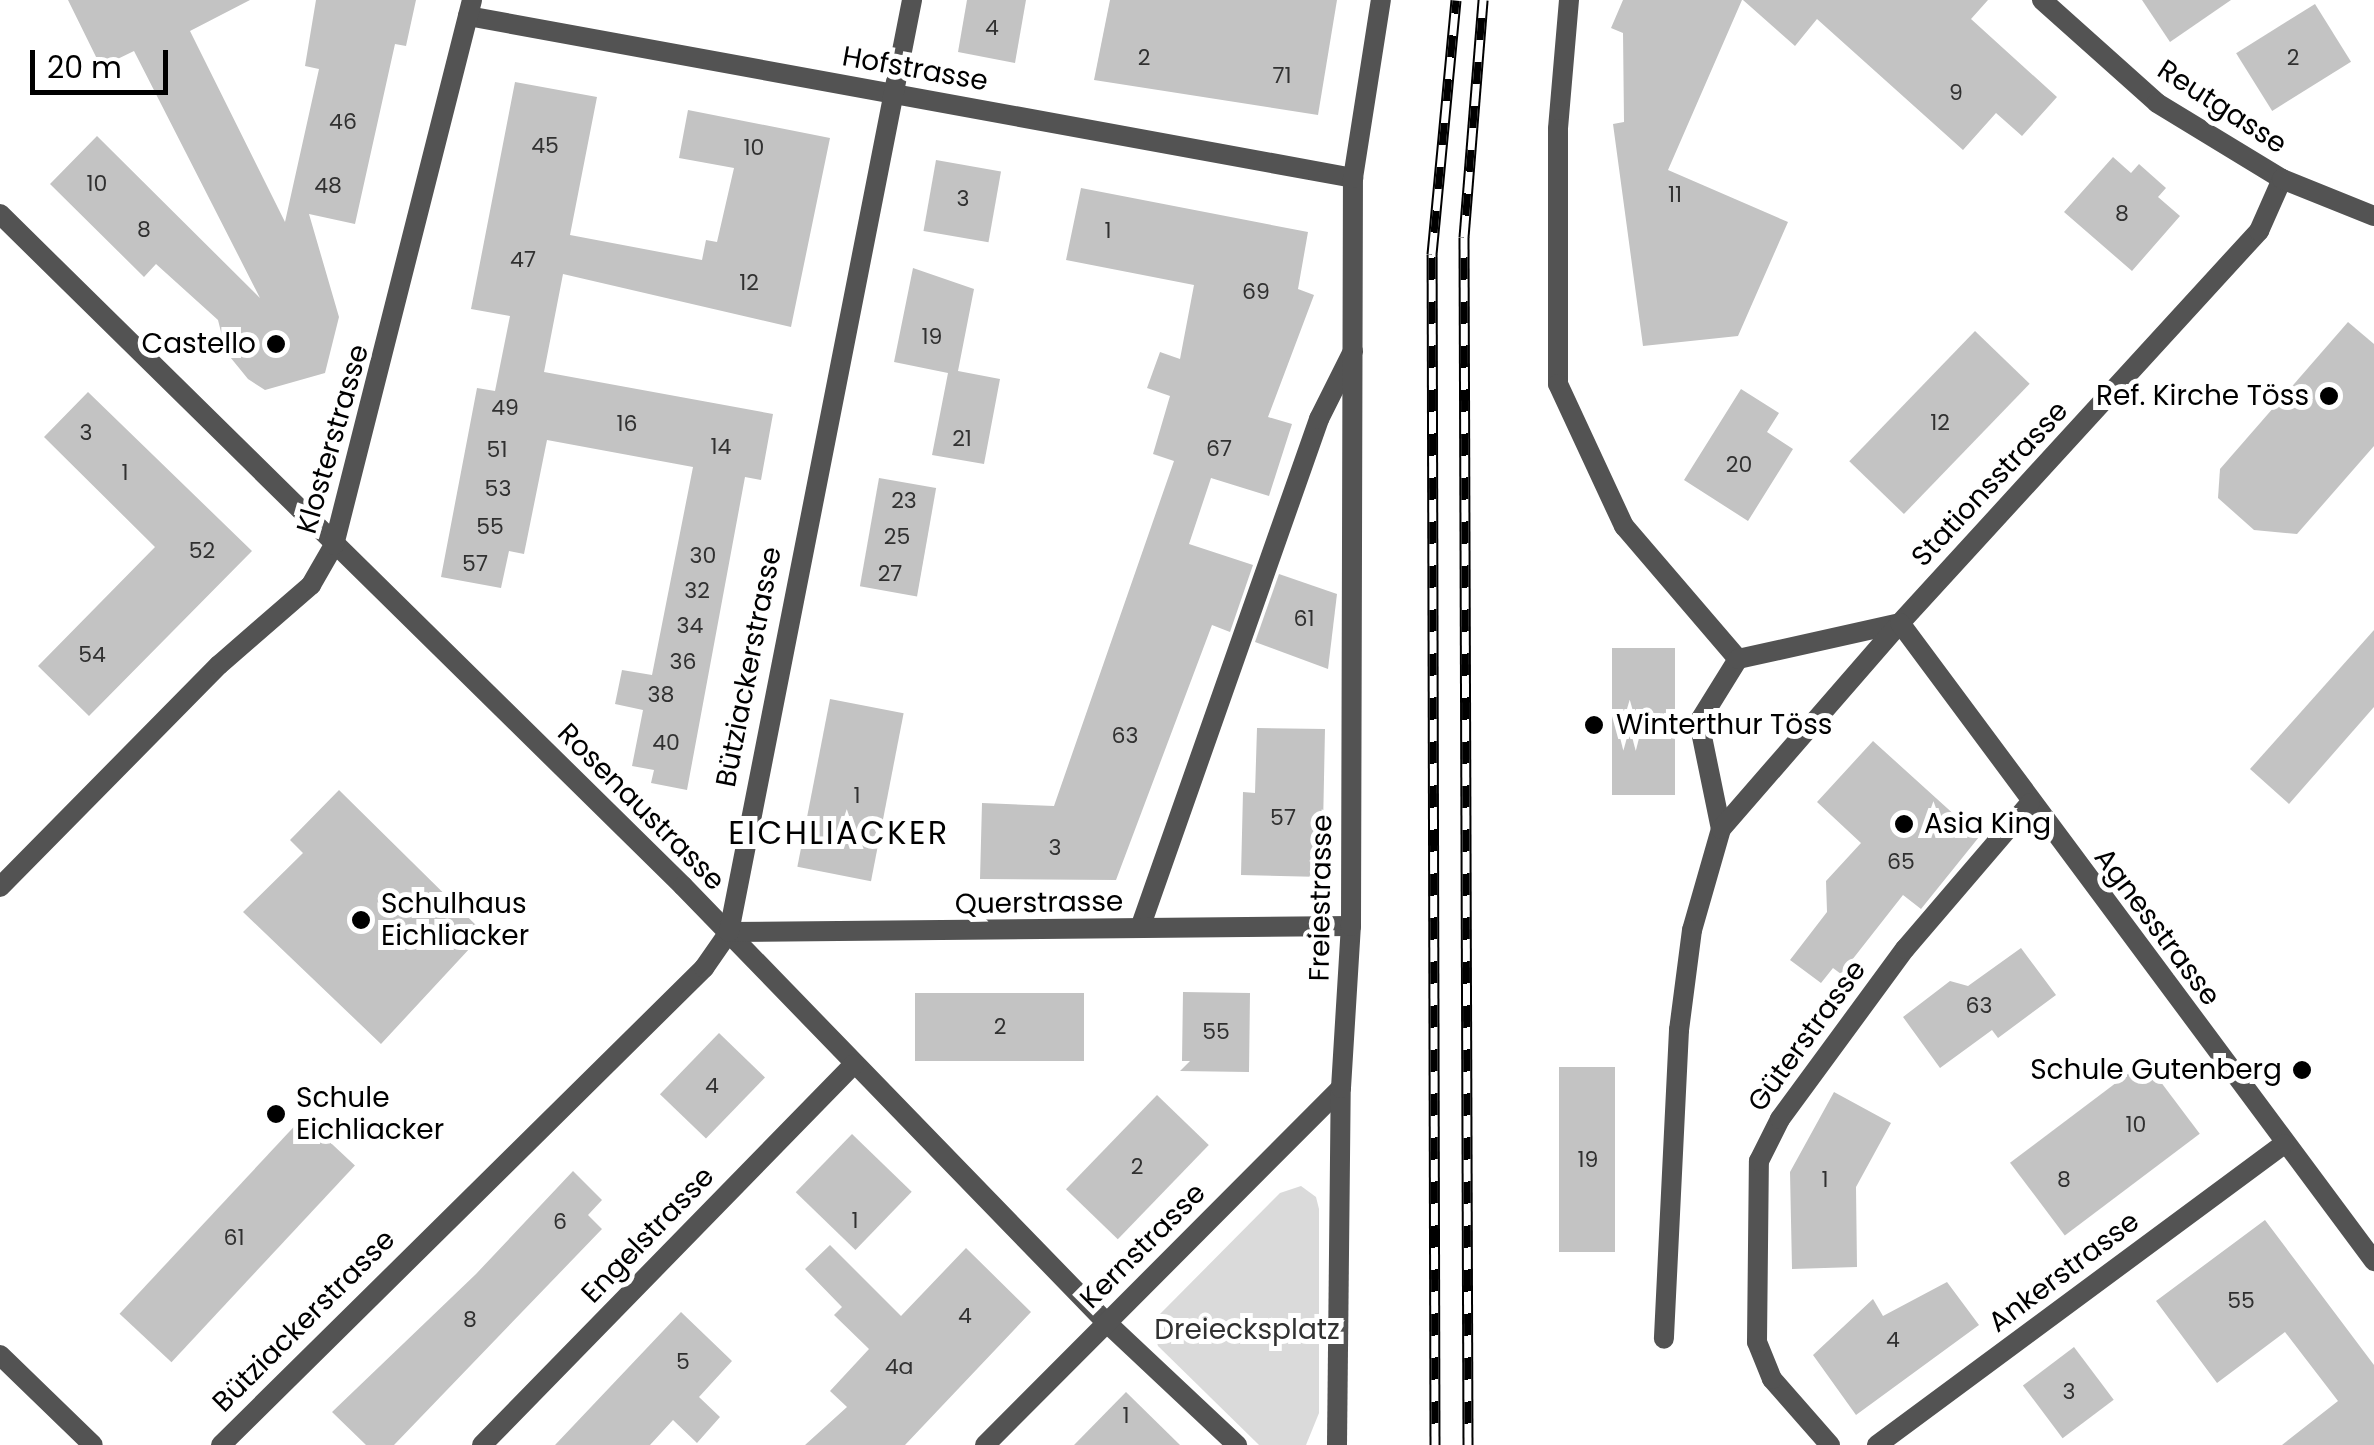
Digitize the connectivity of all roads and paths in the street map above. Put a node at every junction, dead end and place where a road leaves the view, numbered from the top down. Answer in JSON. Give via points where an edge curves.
{"nodes":[{"id":1,"x":912,"y":0,"type":"edge"},
{"id":2,"x":1382,"y":0,"type":"edge"},
{"id":3,"x":1569,"y":0,"type":"edge"},
{"id":4,"x":2042,"y":0,"type":"edge"},
{"id":5,"x":470,"y":8,"type":"edge"},
{"id":6,"x":894,"y":93,"type":"junction"},
{"id":7,"x":1353,"y":178,"type":"junction"},
{"id":8,"x":2282,"y":180,"type":"junction"},
{"id":9,"x":0,"y":214,"type":"edge"},
{"id":10,"x":2374,"y":216,"type":"edge"},
{"id":11,"x":1353,"y":351,"type":"junction"},
{"id":12,"x":334,"y":545,"type":"junction"},
{"id":13,"x":1900,"y":623,"type":"junction"},
{"id":14,"x":1738,"y":658,"type":"junction"},
{"id":15,"x":2030,"y":803,"type":"junction"},
{"id":16,"x":1721,"y":830,"type":"junction"},
{"id":17,"x":0,"y":887,"type":"edge"},
{"id":18,"x":1351,"y":926,"type":"junction"},
{"id":19,"x":1140,"y":928,"type":"junction"},
{"id":20,"x":729,"y":932,"type":"junction"},
{"id":21,"x":854,"y":1064,"type":"junction"},
{"id":22,"x":1341,"y":1088,"type":"junction"},
{"id":23,"x":2284,"y":1144,"type":"junction"},
{"id":24,"x":2374,"y":1262,"type":"edge"},
{"id":25,"x":1106,"y":1322,"type":"junction"},
{"id":26,"x":1664,"y":1339,"type":"dead end"},
{"id":27,"x":0,"y":1355,"type":"edge"},
{"id":28,"x":93,"y":1445,"type":"edge"},
{"id":29,"x":220,"y":1445,"type":"edge"},
{"id":30,"x":482,"y":1445,"type":"edge"},
{"id":31,"x":985,"y":1445,"type":"edge"},
{"id":32,"x":1237,"y":1445,"type":"edge"},
{"id":33,"x":1336,"y":1445,"type":"edge"},
{"id":34,"x":1830,"y":1445,"type":"edge"},
{"id":35,"x":1877,"y":1445,"type":"edge"}],
"edges":[{"from":1,"to":6,"type":"street","name":"Bütziackerstrasse"},
{"from":2,"to":7,"type":"street","name":"Freiestrasse"},
{"from":3,"to":14,"type":"street","via":[[1558,129],[1558,384],[1624,526]]},
{"from":4,"to":8,"type":"street","name":"Reutgasse","via":[[2158,103]]},
{"from":5,"to":6,"type":"street","name":"Hofstrasse"},
{"from":5,"to":12,"type":"street","name":"Klosterstrasse"},
{"from":6,"to":7,"type":"street","name":"Hofstrasse"},
{"from":6,"to":20,"type":"street","name":"Bütziackerstrasse"},
{"from":7,"to":11,"type":"street","name":"Freiestrasse"},
{"from":8,"to":10,"type":"street"},
{"from":8,"to":13,"type":"street","name":"Stationsstrasse","via":[[2259,231]]},
{"from":9,"to":12,"type":"street","name":"Rosenaustrasse"},
{"from":11,"to":18,"type":"street","name":"Freiestrasse"},
{"from":11,"to":19,"type":"street","name":"Freiestrasse","via":[[1319,419]]},
{"from":12,"to":17,"type":"street","name":"Klosterstrasse","via":[[311,584],[219,665]]},
{"from":12,"to":20,"type":"street","name":"Rosenaustrasse"},
{"from":13,"to":14,"type":"street"},
{"from":13,"to":15,"type":"street","name":"Agnesstrasse"},
{"from":13,"to":16,"type":"street","name":"Stationsstrasse"},
{"from":14,"to":16,"type":"street","name":"Stationsstrasse","via":[[1699,722]]},
{"from":15,"to":23,"type":"street","name":"Agnesstrasse"},
{"from":15,"to":34,"type":"street","name":"Güterstrasse","via":[[1905,949],[1780,1118],[1759,1162],[1757,1342],[1772,1379]]},
{"from":16,"to":26,"type":"street","name":"Stationsstrasse","via":[[1692,930],[1680,1030]]},
{"from":18,"to":19,"type":"street","name":"Querstrasse"},
{"from":18,"to":22,"type":"street","name":"Freiestrasse"},
{"from":19,"to":20,"type":"street","name":"Querstrasse"},
{"from":20,"to":21,"type":"street","name":"Rosenaustrasse"},
{"from":20,"to":29,"type":"street","name":"Bütziackerstrasse","via":[[704,968]]},
{"from":21,"to":25,"type":"street","name":"Rosenaustrasse"},
{"from":21,"to":30,"type":"street","name":"Engelstrasse"},
{"from":22,"to":25,"type":"street","name":"Kernstrasse"},
{"from":22,"to":33,"type":"street","name":"Freiestrasse"},
{"from":23,"to":24,"type":"street","name":"Agnesstrasse"},
{"from":23,"to":35,"type":"street","name":"Ankerstrasse"},
{"from":25,"to":31,"type":"street","name":"Kernstrasse"},
{"from":25,"to":32,"type":"street","name":"Rosenaustrasse"},
{"from":27,"to":28,"type":"street"}]}
